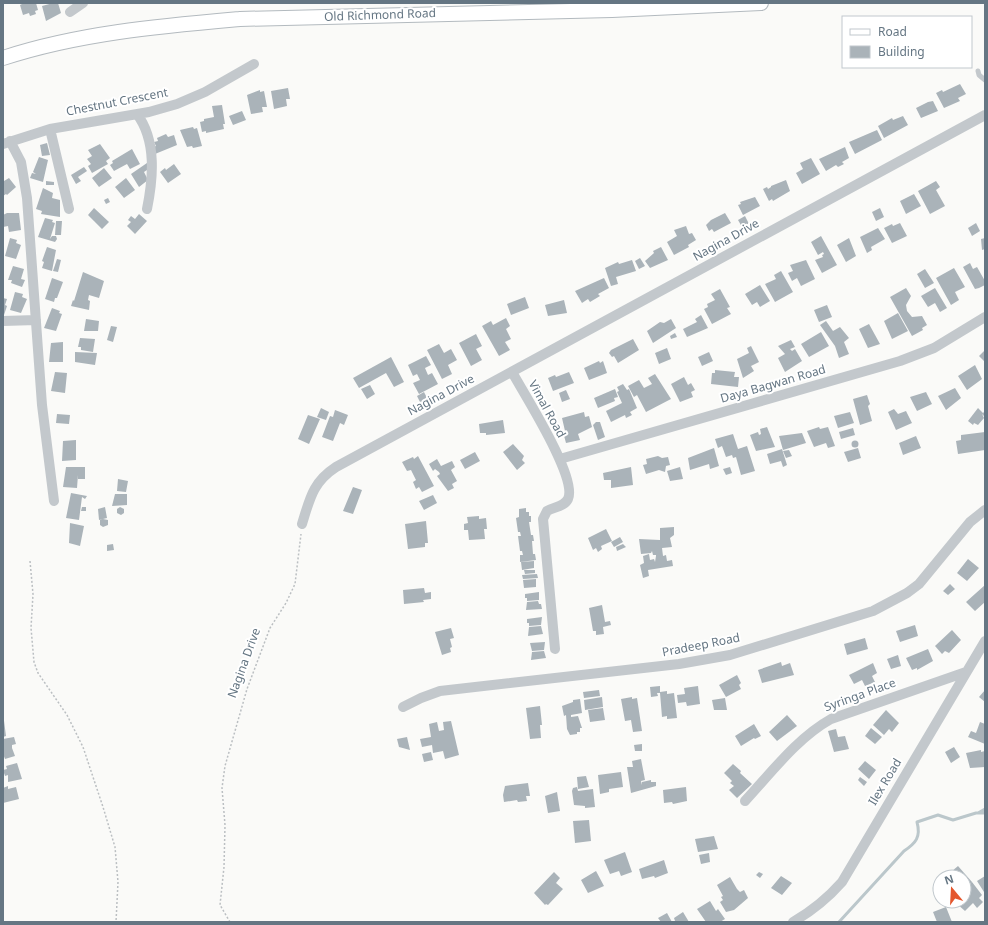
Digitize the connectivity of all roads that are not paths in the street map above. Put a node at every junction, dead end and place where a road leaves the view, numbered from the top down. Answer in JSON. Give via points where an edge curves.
{"nodes":[{"id":1,"x":83,"y":3,"type":"edge"},
{"id":2,"x":761,"y":3,"type":"edge"},
{"id":3,"x":612,"y":6,"type":"edge"},
{"id":4,"x":70,"y":12,"type":"dead end"},
{"id":5,"x":3,"y":58,"type":"edge"},
{"id":6,"x":254,"y":64,"type":"dead end"},
{"id":7,"x":978,"y":71,"type":"dead end"},
{"id":8,"x":985,"y":80,"type":"edge"},
{"id":9,"x":137,"y":114,"type":"junction"},
{"id":10,"x":985,"y":115,"type":"edge"},
{"id":11,"x":50,"y":128,"type":"junction"},
{"id":12,"x":9,"y":143,"type":"edge"},
{"id":13,"x":3,"y":151,"type":"edge"},
{"id":14,"x":69,"y":209,"type":"dead end"},
{"id":15,"x":147,"y":209,"type":"dead end"},
{"id":16,"x":985,"y":317,"type":"edge"},
{"id":17,"x":36,"y":320,"type":"junction"},
{"id":18,"x":3,"y":321,"type":"edge"},
{"id":19,"x":512,"y":372,"type":"junction"},
{"id":20,"x":560,"y":459,"type":"junction"},
{"id":21,"x":54,"y":501,"type":"dead end"},
{"id":22,"x":985,"y":510,"type":"edge"},
{"id":23,"x":302,"y":524,"type":"road end"},
{"id":24,"x":985,"y":641,"type":"edge"},
{"id":25,"x":555,"y":649,"type":"dead end"},
{"id":26,"x":966,"y":672,"type":"junction"},
{"id":27,"x":403,"y":707,"type":"dead end"},
{"id":28,"x":745,"y":801,"type":"dead end"},
{"id":29,"x":793,"y":922,"type":"edge"}],
"edges":[{"from":1,"to":4,"type":"street"},
{"from":2,"to":3,"type":"street","name":"Old Richmond Road"},
{"from":3,"to":5,"type":"street","name":"Old Richmond Road","via":[[189,23],[81,38]]},
{"from":6,"to":9,"type":"street","name":"Chestnut Crescent","via":[[205,92],[177,104]]},
{"from":7,"to":8,"type":"lane"},
{"from":9,"to":11,"type":"street","name":"Chestnut Crescent"},
{"from":9,"to":15,"type":"street","via":[[144,126],[152,163],[153,174]]},
{"from":10,"to":19,"type":"street","name":"Nagina Drive"},
{"from":11,"to":12,"type":"street","name":"Chestnut Crescent"},
{"from":11,"to":14,"type":"street"},
{"from":12,"to":13,"type":"street","name":"Chestnut Crescent"},
{"from":12,"to":17,"type":"street","via":[[21,162],[23,171]]},
{"from":16,"to":20,"type":"street","name":"Daya Bagwan Road","via":[[934,348],[900,361]]},
{"from":17,"to":18,"type":"street"},
{"from":17,"to":21,"type":"street","via":[[42,405]]},
{"from":19,"to":20,"type":"street","name":"Vimal Road"},
{"from":19,"to":23,"type":"street","name":"Nagina Drive","via":[[326,474],[312,491]]},
{"from":20,"to":25,"type":"street","name":"Vimal Road","via":[[569,489],[568,499],[562,505],[547,511],[543,519]]},
{"from":22,"to":27,"type":"street","name":"Pradeep Road","via":[[970,522],[919,584],[907,594],[873,611],[730,655],[679,664],[440,691]]},
{"from":24,"to":26,"type":"street","name":"Ilex Road"},
{"from":26,"to":28,"type":"street","name":"Syringa Place","via":[[831,719],[818,726]]},
{"from":26,"to":29,"type":"street","name":"Ilex Road","via":[[842,882],[818,907]]}]}
